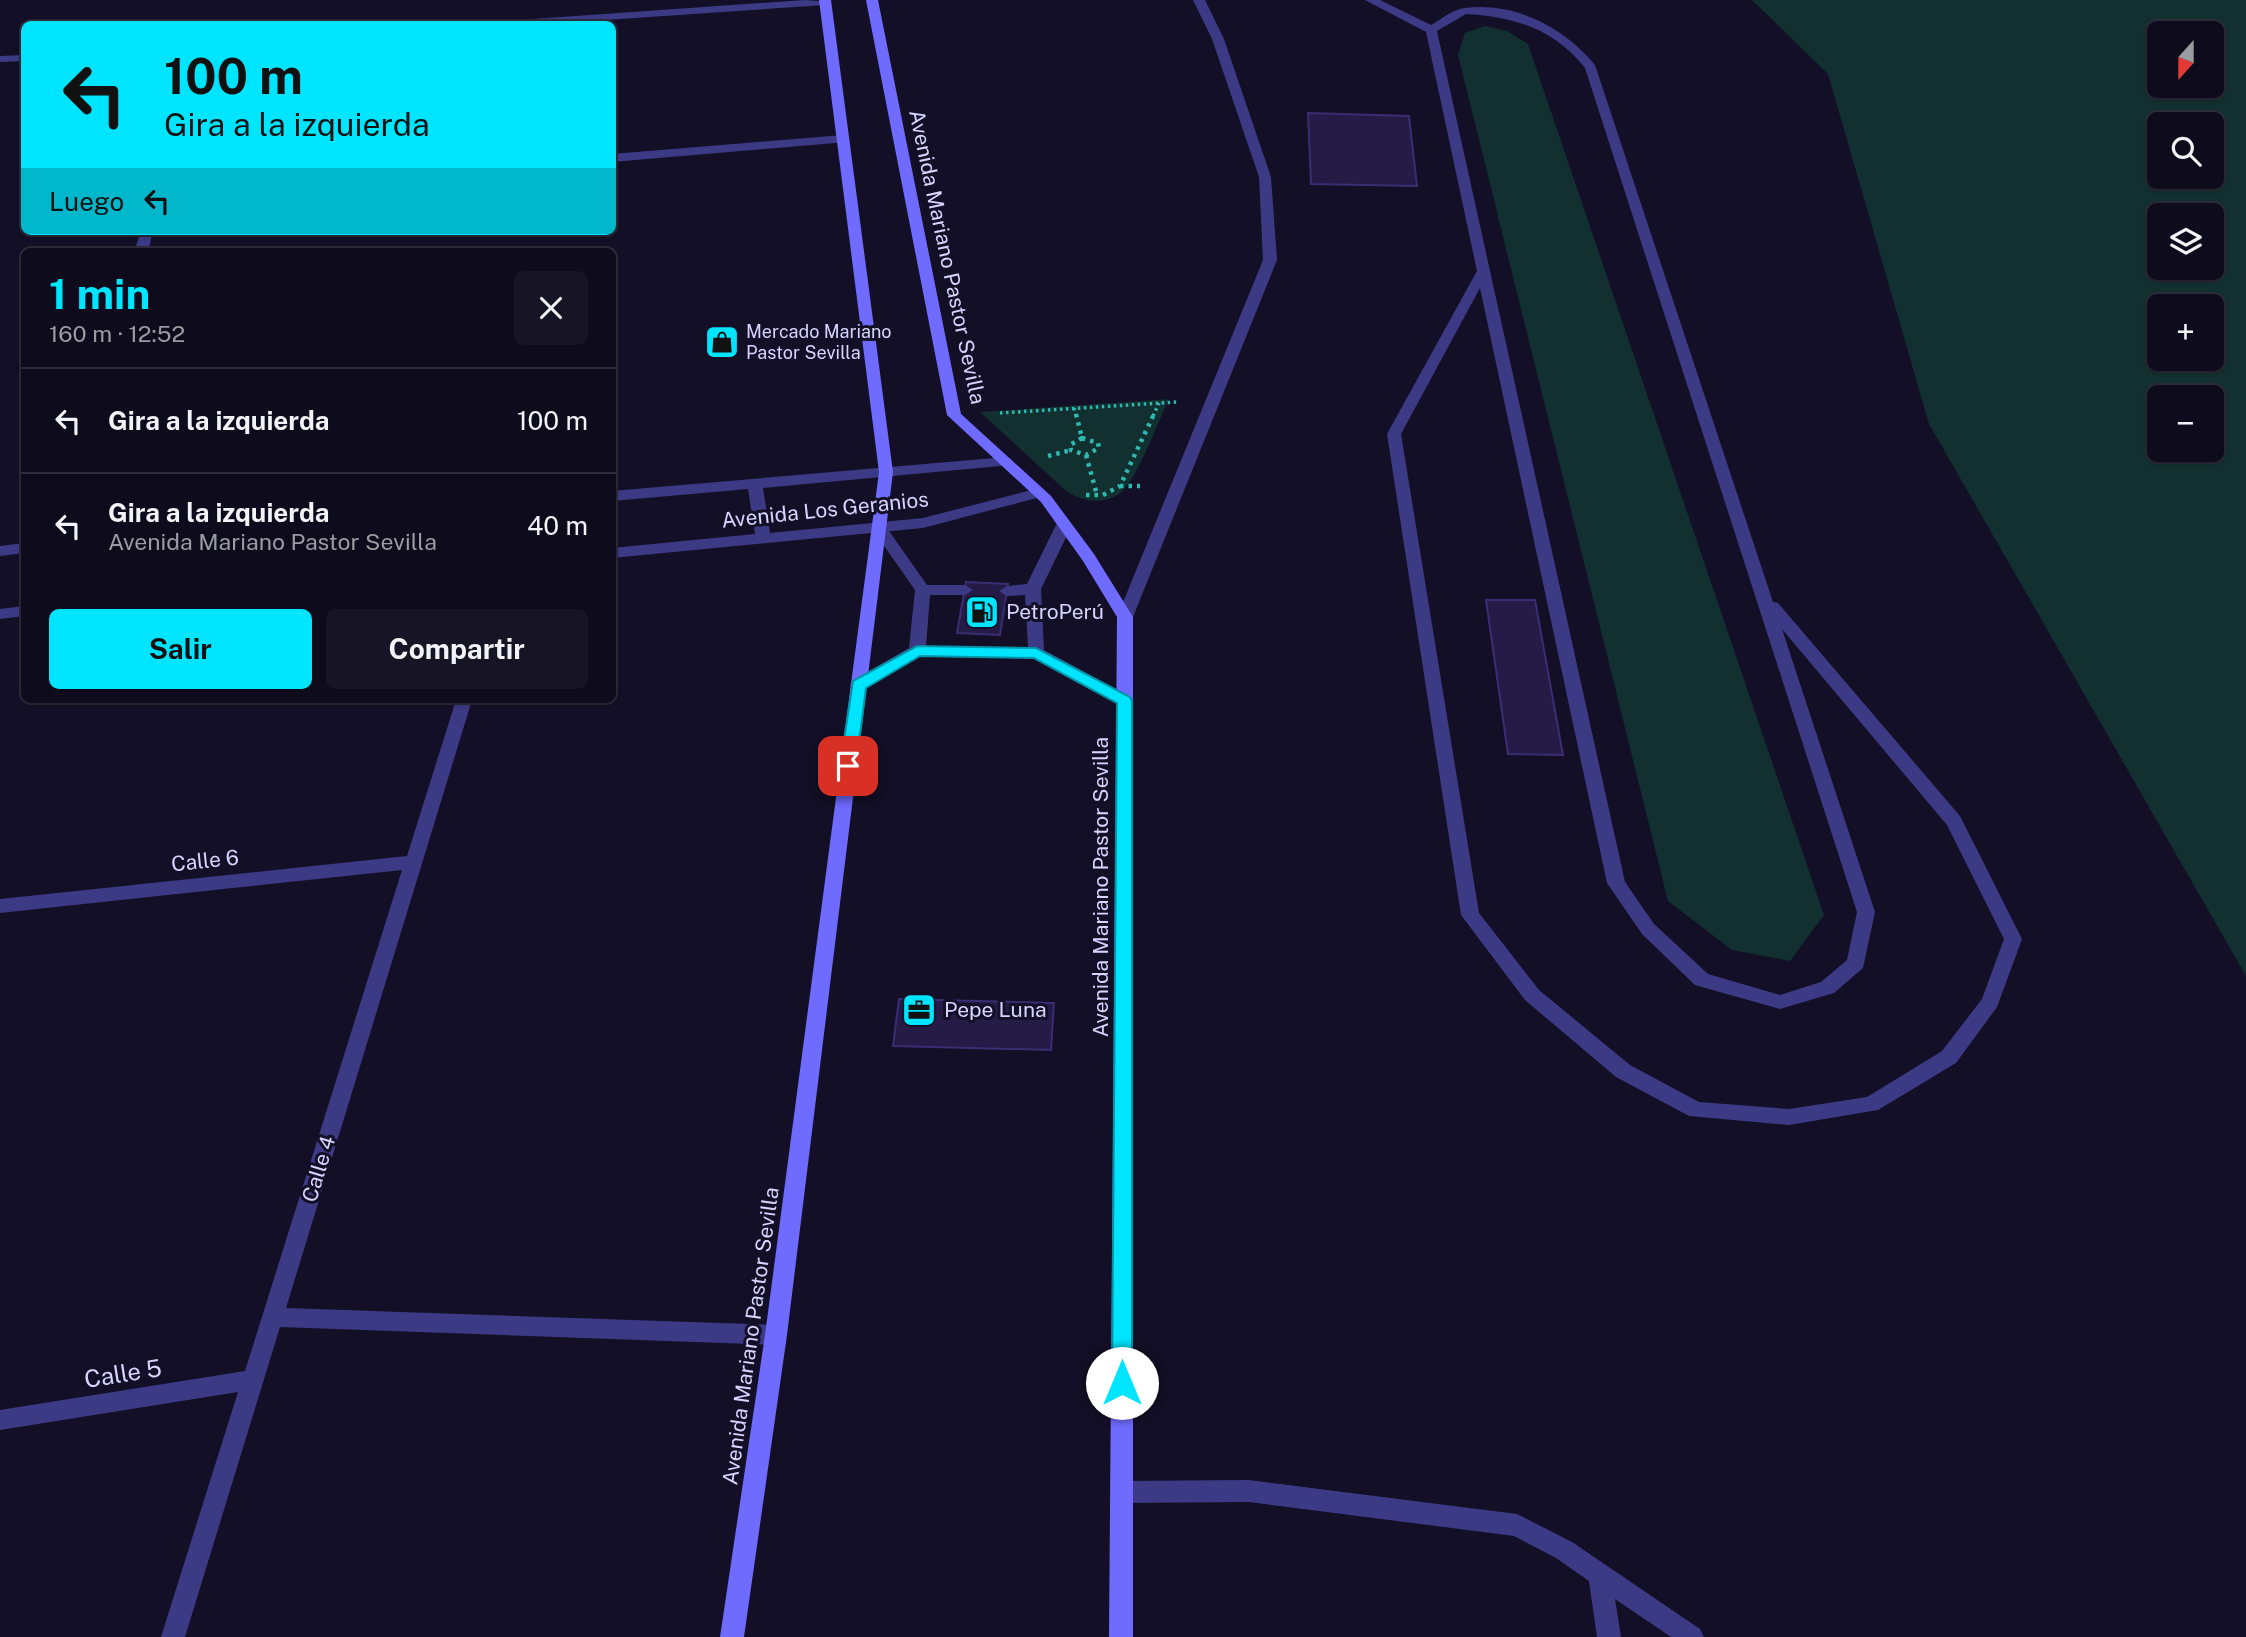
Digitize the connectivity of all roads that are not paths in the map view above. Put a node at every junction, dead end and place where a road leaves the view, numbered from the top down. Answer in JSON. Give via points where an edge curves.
{"nodes":[{"id":1,"x":872,"y":0,"type":"edge"},
{"id":2,"x":1199,"y":0,"type":"edge"},
{"id":3,"x":1371,"y":0,"type":"edge"},
{"id":4,"x":1458,"y":0,"type":"edge"},
{"id":5,"x":825,"y":1,"type":"edge"},
{"id":6,"x":1494,"y":12,"type":"junction"},
{"id":7,"x":545,"y":21,"type":"edge"},
{"id":8,"x":1431,"y":30,"type":"junction"},
{"id":9,"x":21,"y":58,"type":"edge"},
{"id":10,"x":0,"y":60,"type":"edge"},
{"id":11,"x":843,"y":139,"type":"junction"},
{"id":12,"x":616,"y":158,"type":"edge"},
{"id":13,"x":1483,"y":271,"type":"junction"},
{"id":14,"x":1006,"y":462,"type":"junction"},
{"id":15,"x":886,"y":472,"type":"junction"},
{"id":16,"x":755,"y":484,"type":"junction"},
{"id":17,"x":1039,"y":493,"type":"junction"},
{"id":18,"x":616,"y":496,"type":"edge"},
{"id":19,"x":1064,"y":525,"type":"junction"},
{"id":20,"x":879,"y":527,"type":"junction"},
{"id":21,"x":763,"y":538,"type":"junction"},
{"id":22,"x":21,"y":548,"type":"edge"},
{"id":23,"x":0,"y":551,"type":"edge"},
{"id":24,"x":616,"y":553,"type":"edge"},
{"id":25,"x":1033,"y":589,"type":"junction"},
{"id":26,"x":923,"y":590,"type":"junction"},
{"id":27,"x":965,"y":590,"type":"dead end"},
{"id":28,"x":1007,"y":590,"type":"dead end"},
{"id":29,"x":1764,"y":598,"type":"junction"},
{"id":30,"x":21,"y":611,"type":"edge"},
{"id":31,"x":0,"y":614,"type":"edge"},
{"id":32,"x":1125,"y":617,"type":"junction"},
{"id":33,"x":917,"y":651,"type":"junction"},
{"id":34,"x":1036,"y":653,"type":"junction"},
{"id":35,"x":858,"y":685,"type":"junction"},
{"id":36,"x":1125,"y":701,"type":"junction"},
{"id":37,"x":463,"y":703,"type":"edge"},
{"id":38,"x":415,"y":862,"type":"junction"},
{"id":39,"x":0,"y":906,"type":"edge"},
{"id":40,"x":273,"y":1317,"type":"junction"},
{"id":41,"x":776,"y":1335,"type":"junction"},
{"id":42,"x":253,"y":1380,"type":"junction"},
{"id":43,"x":0,"y":1420,"type":"edge"},
{"id":44,"x":1122,"y":1492,"type":"junction"},
{"id":45,"x":1600,"y":1574,"type":"junction"},
{"id":46,"x":173,"y":1637,"type":"edge"},
{"id":47,"x":732,"y":1637,"type":"edge"},
{"id":48,"x":1121,"y":1637,"type":"edge"},
{"id":49,"x":1609,"y":1637,"type":"edge"},
{"id":50,"x":1692,"y":1637,"type":"edge"}],
"edges":[{"from":1,"to":14,"type":"main road","name":"Avenida Mariano Pastor Sevilla","via":[[954,415]]},
{"from":2,"to":32,"type":"street","via":[[1218,39],[1265,177],[1270,260]]},
{"from":3,"to":8,"type":"street"},
{"from":4,"to":6,"type":"street"},
{"from":5,"to":7,"type":"street"},
{"from":5,"to":11,"type":"main road","name":"Avenida Mariano Pastor Sevilla"},
{"from":6,"to":8,"type":"street","via":[[1464,11]]},
{"from":6,"to":29,"type":"street","via":[[1544,27],[1576,46],[1591,67]]},
{"from":8,"to":13,"type":"street"},
{"from":9,"to":10,"type":"street"},
{"from":11,"to":12,"type":"street"},
{"from":11,"to":15,"type":"main road","name":"Avenida Mariano Pastor Sevilla"},
{"from":13,"to":29,"type":"street","via":[[1616,883],[1648,929],[1702,980],[1780,1002],[1827,988],[1856,963],[1866,912]]},
{"from":13,"to":29,"type":"street","via":[[1394,433],[1470,915],[1532,995],[1623,1071],[1696,1110],[1789,1118],[1871,1104],[1949,1058],[1990,1002],[2013,939],[1954,821]]},
{"from":14,"to":15,"type":"street","name":"Avenida Los Geranios"},
{"from":14,"to":17,"type":"main road","name":"Avenida Mariano Pastor Sevilla"},
{"from":15,"to":16,"type":"street","name":"Avenida Los Geranios"},
{"from":15,"to":20,"type":"main road","name":"Avenida Mariano Pastor Sevilla"},
{"from":16,"to":18,"type":"street","name":"Avenida Los Geranios"},
{"from":16,"to":21,"type":"street"},
{"from":17,"to":19,"type":"main road","name":"Avenida Mariano Pastor Sevilla"},
{"from":17,"to":20,"type":"street","name":"Avenida Los Geranios","via":[[923,523]]},
{"from":19,"to":25,"type":"street"},
{"from":19,"to":32,"type":"main road","name":"Avenida Mariano Pastor Sevilla"},
{"from":20,"to":21,"type":"street","name":"Avenida Los Geranios"},
{"from":20,"to":26,"type":"street"},
{"from":20,"to":35,"type":"main road","name":"Avenida Mariano Pastor Sevilla"},
{"from":21,"to":24,"type":"street","name":"Avenida Los Geranios"},
{"from":22,"to":23,"type":"street"},
{"from":25,"to":28,"type":"street"},
{"from":25,"to":34,"type":"street"},
{"from":26,"to":27,"type":"street"},
{"from":26,"to":33,"type":"street"},
{"from":30,"to":31,"type":"street"},
{"from":32,"to":36,"type":"main road","name":"Avenida Mariano Pastor Sevilla"},
{"from":33,"to":34,"type":"street"},
{"from":33,"to":35,"type":"street"},
{"from":34,"to":36,"type":"street"},
{"from":35,"to":41,"type":"main road","name":"Avenida Mariano Pastor Sevilla"},
{"from":36,"to":44,"type":"main road","name":"Avenida Mariano Pastor Sevilla"},
{"from":37,"to":38,"type":"street","name":"Calle 4"},
{"from":38,"to":39,"type":"street","name":"Calle 6"},
{"from":38,"to":40,"type":"street","name":"Calle 4"},
{"from":40,"to":41,"type":"street"},
{"from":40,"to":42,"type":"street","name":"Calle 4"},
{"from":41,"to":47,"type":"main road","name":"Avenida Mariano Pastor Sevilla"},
{"from":42,"to":43,"type":"street","name":"Calle 5"},
{"from":42,"to":46,"type":"street","name":"Calle 4"},
{"from":44,"to":45,"type":"street","via":[[1249,1492],[1517,1525]]},
{"from":44,"to":48,"type":"main road","name":"Avenida Mariano Pastor Sevilla"},
{"from":45,"to":49,"type":"street"},
{"from":45,"to":50,"type":"street"}]}
